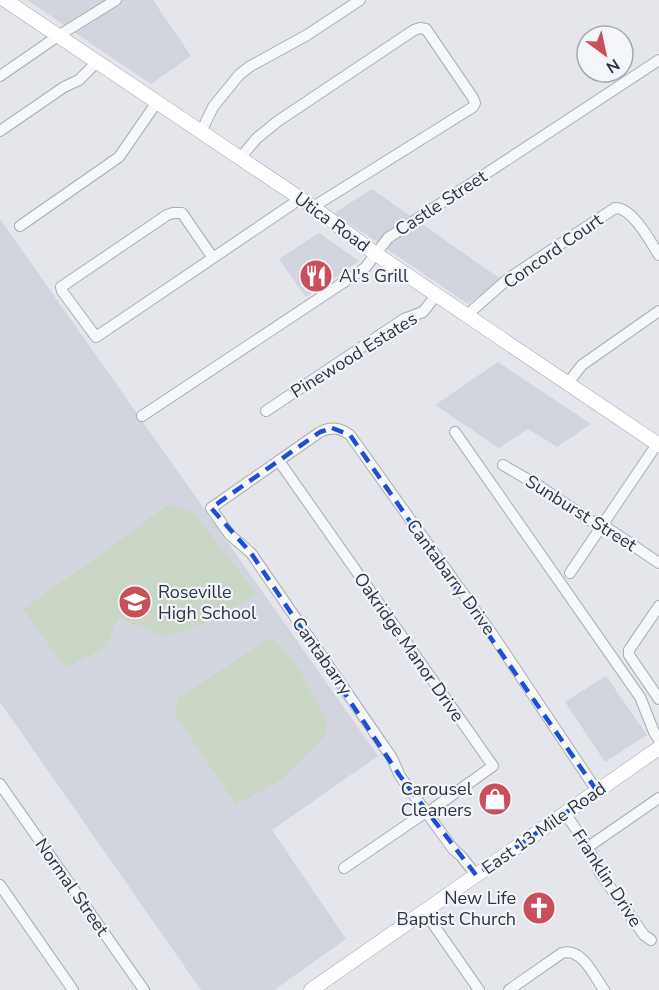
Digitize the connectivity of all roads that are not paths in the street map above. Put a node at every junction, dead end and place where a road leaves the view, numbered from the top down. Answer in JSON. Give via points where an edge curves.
{"nodes":[{"id":1,"x":5,"y":0,"type":"edge"},
{"id":2,"x":116,"y":0,"type":"edge"},
{"id":3,"x":360,"y":0,"type":"edge"},
{"id":4,"x":58,"y":36,"type":"junction"},
{"id":5,"x":659,"y":60,"type":"edge"},
{"id":6,"x":98,"y":62,"type":"junction"},
{"id":7,"x":0,"y":76,"type":"edge"},
{"id":8,"x":157,"y":102,"type":"junction"},
{"id":9,"x":0,"y":131,"type":"edge"},
{"id":10,"x":201,"y":132,"type":"junction"},
{"id":11,"x":240,"y":158,"type":"junction"},
{"id":12,"x":300,"y":199,"type":"junction"},
{"id":13,"x":313,"y":207,"type":"junction"},
{"id":14,"x":20,"y":226,"type":"dead end"},
{"id":15,"x":376,"y":254,"type":"junction"},
{"id":16,"x":659,"y":255,"type":"edge"},
{"id":17,"x":213,"y":258,"type":"junction"},
{"id":18,"x":437,"y":294,"type":"junction"},
{"id":19,"x":659,"y":311,"type":"edge"},
{"id":20,"x":467,"y":315,"type":"junction"},
{"id":21,"x":568,"y":383,"type":"junction"},
{"id":22,"x":266,"y":411,"type":"dead end"},
{"id":23,"x":142,"y":416,"type":"dead end"},
{"id":24,"x":455,"y":432,"type":"dead end"},
{"id":25,"x":658,"y":444,"type":"edge"},
{"id":26,"x":279,"y":461,"type":"junction"},
{"id":27,"x":503,"y":465,"type":"dead end"},
{"id":28,"x":603,"y":525,"type":"junction"},
{"id":29,"x":659,"y":563,"type":"edge"},
{"id":30,"x":570,"y":573,"type":"dead end"},
{"id":31,"x":659,"y":606,"type":"edge"},
{"id":32,"x":659,"y":699,"type":"edge"},
{"id":33,"x":659,"y":740,"type":"edge"},
{"id":34,"x":659,"y":748,"type":"edge"},
{"id":35,"x":0,"y":784,"type":"edge"},
{"id":36,"x":597,"y":791,"type":"junction"},
{"id":37,"x":659,"y":798,"type":"edge"},
{"id":38,"x":427,"y":812,"type":"junction"},
{"id":39,"x":565,"y":813,"type":"junction"},
{"id":40,"x":588,"y":847,"type":"junction"},
{"id":41,"x":344,"y":868,"type":"dead end"},
{"id":42,"x":476,"y":875,"type":"junction"},
{"id":43,"x":0,"y":885,"type":"edge"},
{"id":44,"x":424,"y":911,"type":"junction"},
{"id":45,"x":651,"y":940,"type":"dead end"},
{"id":46,"x":73,"y":990,"type":"edge"},
{"id":47,"x":144,"y":990,"type":"edge"},
{"id":48,"x":311,"y":990,"type":"edge"},
{"id":49,"x":479,"y":990,"type":"edge"},
{"id":50,"x":509,"y":990,"type":"edge"},
{"id":51,"x":604,"y":990,"type":"edge"}],
"edges":[{"from":1,"to":4,"type":"main road","name":"Utica Road"},
{"from":2,"to":4,"type":"street"},
{"from":3,"to":10,"type":"street","via":[[239,75],[213,107]]},
{"from":4,"to":6,"type":"main road","name":"Utica Road"},
{"from":4,"to":7,"type":"street"},
{"from":5,"to":15,"type":"street","name":"Castle Street","via":[[388,238]]},
{"from":6,"to":8,"type":"main road","name":"Utica Road"},
{"from":6,"to":9,"type":"street","via":[[79,80]]},
{"from":8,"to":10,"type":"main road","name":"Utica Road"},
{"from":8,"to":14,"type":"street","via":[[119,157]]},
{"from":10,"to":11,"type":"main road","name":"Utica Road"},
{"from":11,"to":12,"type":"main road","name":"Utica Road"},
{"from":11,"to":13,"type":"street","via":[[278,121],[414,30],[426,29],[473,98],[473,107]]},
{"from":12,"to":13,"type":"main road","name":"Utica Road"},
{"from":12,"to":17,"type":"street"},
{"from":13,"to":15,"type":"main road","name":"Utica Road"},
{"from":15,"to":18,"type":"main road","name":"Utica Road"},
{"from":15,"to":23,"type":"street","name":"Castle Street","via":[[365,268]]},
{"from":16,"to":20,"type":"street","name":"Concord Court","via":[[630,212],[615,208],[509,278]]},
{"from":17,"to":17,"type":"street","via":[[96,337],[62,291],[61,286],[173,213],[182,213]]},
{"from":18,"to":20,"type":"main road","name":"Utica Road"},
{"from":18,"to":22,"type":"street","name":"Pinewood Estates","via":[[419,314],[404,319]]},
{"from":19,"to":21,"type":"street","via":[[582,365]]},
{"from":20,"to":21,"type":"main road","name":"Utica Road"},
{"from":21,"to":25,"type":"main road","name":"Utica Road"},
{"from":24,"to":33,"type":"street","via":[[640,698]]},
{"from":25,"to":28,"type":"street"},
{"from":26,"to":36,"type":"street","name":"Cantabarry Drive","via":[[326,429],[342,429],[351,435],[495,638]]},
{"from":26,"to":38,"type":"street","name":"Oakridge Manor Drive","via":[[494,766]]},
{"from":26,"to":38,"type":"street","name":"Cantabarry","via":[[211,508],[230,535],[251,553]]},
{"from":27,"to":28,"type":"street","name":"Sunburst Street"},
{"from":28,"to":29,"type":"street","name":"Sunburst Street"},
{"from":28,"to":30,"type":"street"},
{"from":31,"to":32,"type":"street","via":[[628,650]]},
{"from":34,"to":36,"type":"main road","name":"East 13 Mile Road"},
{"from":35,"to":47,"type":"street","name":"Normal Street"},
{"from":36,"to":39,"type":"main road","name":"East 13 Mile Road"},
{"from":37,"to":40,"type":"street"},
{"from":38,"to":41,"type":"street"},
{"from":38,"to":42,"type":"street","name":"Cantabarry"},
{"from":39,"to":40,"type":"street","name":"Franklin Drive"},
{"from":39,"to":42,"type":"main road","name":"East 13 Mile Road"},
{"from":40,"to":45,"type":"street","name":"Franklin Drive","via":[[600,873]]},
{"from":42,"to":44,"type":"main road","name":"East 13 Mile Road"},
{"from":43,"to":46,"type":"street"},
{"from":44,"to":48,"type":"main road","name":"East 13 Mile Road"},
{"from":44,"to":49,"type":"street"},
{"from":50,"to":51,"type":"street","via":[[562,953],[570,952],[581,958]]}]}
